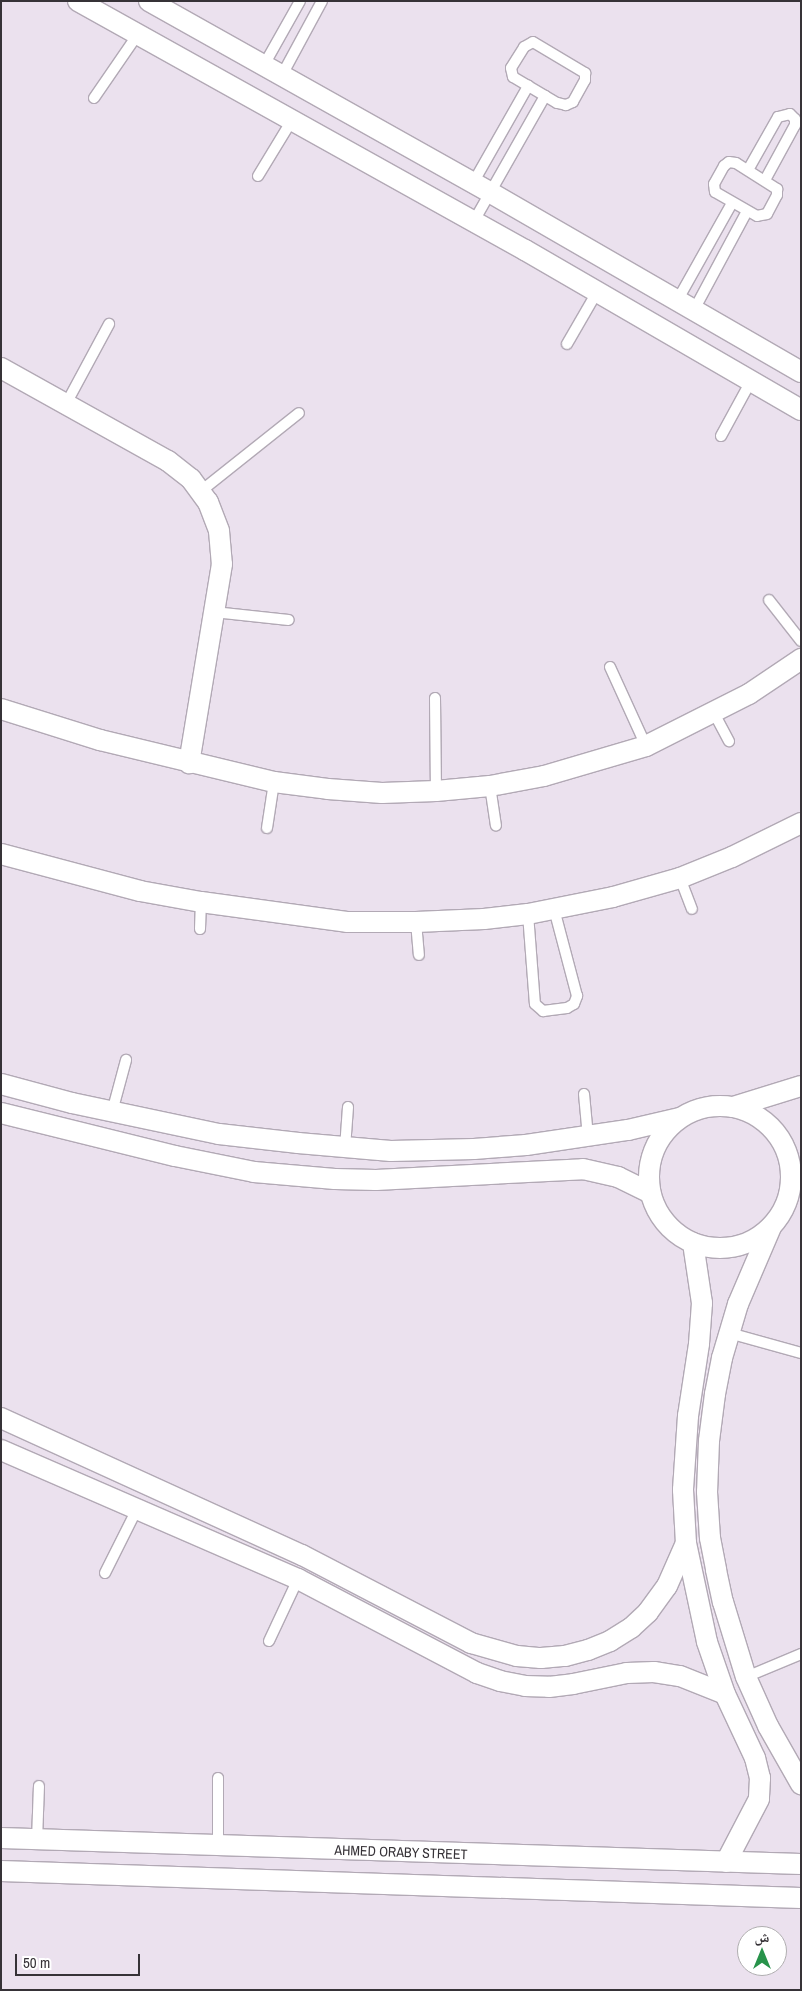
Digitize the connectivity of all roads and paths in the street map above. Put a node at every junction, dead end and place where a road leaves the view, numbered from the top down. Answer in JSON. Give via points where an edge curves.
{"nodes":[{"id":1,"x":78,"y":1,"type":"edge"},
{"id":2,"x":149,"y":1,"type":"edge"},
{"id":3,"x":300,"y":1,"type":"edge"},
{"id":4,"x":322,"y":1,"type":"edge"},
{"id":5,"x":138,"y":34,"type":"junction"},
{"id":6,"x":264,"y":66,"type":"junction"},
{"id":7,"x":282,"y":76,"type":"junction"},
{"id":8,"x":528,"y":86,"type":"junction"},
{"id":9,"x":545,"y":96,"type":"junction"},
{"id":10,"x":94,"y":98,"type":"dead end"},
{"id":11,"x":292,"y":120,"type":"junction"},
{"id":12,"x":748,"y":170,"type":"junction"},
{"id":13,"x":258,"y":176,"type":"dead end"},
{"id":14,"x":764,"y":180,"type":"junction"},
{"id":15,"x":473,"y":183,"type":"junction"},
{"id":16,"x":491,"y":193,"type":"junction"},
{"id":17,"x":732,"y":203,"type":"junction"},
{"id":18,"x":747,"y":211,"type":"junction"},
{"id":19,"x":474,"y":221,"type":"junction"},
{"id":20,"x":597,"y":292,"type":"junction"},
{"id":21,"x":686,"y":306,"type":"junction"},
{"id":22,"x":109,"y":324,"type":"dead end"},
{"id":23,"x":567,"y":344,"type":"dead end"},
{"id":24,"x":1,"y":368,"type":"edge"},
{"id":25,"x":801,"y":372,"type":"edge"},
{"id":26,"x":751,"y":381,"type":"junction"},
{"id":27,"x":66,"y":404,"type":"junction"},
{"id":28,"x":801,"y":410,"type":"edge"},
{"id":29,"x":299,"y":413,"type":"dead end"},
{"id":30,"x":721,"y":436,"type":"dead end"},
{"id":31,"x":201,"y":491,"type":"junction"},
{"id":32,"x":769,"y":600,"type":"dead end"},
{"id":33,"x":214,"y":612,"type":"junction"},
{"id":34,"x":289,"y":620,"type":"dead end"},
{"id":35,"x":801,"y":641,"type":"edge"},
{"id":36,"x":801,"y":659,"type":"edge"},
{"id":37,"x":610,"y":668,"type":"dead end"},
{"id":38,"x":435,"y":698,"type":"dead end"},
{"id":39,"x":1,"y":709,"type":"edge"},
{"id":40,"x":714,"y":713,"type":"junction"},
{"id":41,"x":729,"y":741,"type":"dead end"},
{"id":42,"x":646,"y":746,"type":"junction"},
{"id":43,"x":189,"y":763,"type":"junction"},
{"id":44,"x":274,"y":782,"type":"junction"},
{"id":45,"x":490,"y":786,"type":"junction"},
{"id":46,"x":436,"y":791,"type":"junction"},
{"id":47,"x":801,"y":823,"type":"edge"},
{"id":48,"x":496,"y":826,"type":"dead end"},
{"id":49,"x":267,"y":828,"type":"dead end"},
{"id":50,"x":1,"y":854,"type":"edge"},
{"id":51,"x":680,"y":878,"type":"junction"},
{"id":52,"x":200,"y":902,"type":"junction"},
{"id":53,"x":554,"y":909,"type":"junction"},
{"id":54,"x":692,"y":910,"type":"dead end"},
{"id":55,"x":528,"y":914,"type":"junction"},
{"id":56,"x":416,"y":922,"type":"junction"},
{"id":57,"x":200,"y":929,"type":"dead end"},
{"id":58,"x":419,"y":954,"type":"dead end"},
{"id":59,"x":126,"y":1060,"type":"dead end"},
{"id":60,"x":1,"y":1084,"type":"edge"},
{"id":61,"x":801,"y":1086,"type":"edge"},
{"id":62,"x":584,"y":1094,"type":"dead end"},
{"id":63,"x":348,"y":1107,"type":"dead end"},
{"id":64,"x":733,"y":1107,"type":"junction"},
{"id":65,"x":112,"y":1112,"type":"junction"},
{"id":66,"x":1,"y":1113,"type":"edge"},
{"id":67,"x":679,"y":1118,"type":"junction"},
{"id":68,"x":588,"y":1137,"type":"junction"},
{"id":69,"x":345,"y":1148,"type":"junction"},
{"id":70,"x":801,"y":1182,"type":"edge"},
{"id":71,"x":649,"y":1192,"type":"junction"},
{"id":72,"x":786,"y":1204,"type":"junction"},
{"id":73,"x":771,"y":1227,"type":"junction"},
{"id":74,"x":693,"y":1243,"type":"junction"},
{"id":75,"x":729,"y":1333,"type":"junction"},
{"id":76,"x":801,"y":1354,"type":"edge"},
{"id":77,"x":1,"y":1418,"type":"edge"},
{"id":78,"x":1,"y":1450,"type":"edge"},
{"id":79,"x":137,"y":1509,"type":"junction"},
{"id":80,"x":686,"y":1543,"type":"junction"},
{"id":81,"x":105,"y":1573,"type":"dead end"},
{"id":82,"x":298,"y":1579,"type":"junction"},
{"id":83,"x":269,"y":1641,"type":"dead end"},
{"id":84,"x":801,"y":1654,"type":"edge"},
{"id":85,"x":746,"y":1677,"type":"junction"},
{"id":86,"x":725,"y":1694,"type":"junction"},
{"id":87,"x":218,"y":1778,"type":"dead end"},
{"id":88,"x":801,"y":1784,"type":"edge"},
{"id":89,"x":39,"y":1786,"type":"dead end"},
{"id":90,"x":1,"y":1838,"type":"edge"},
{"id":91,"x":37,"y":1840,"type":"junction"},
{"id":92,"x":218,"y":1846,"type":"junction"},
{"id":93,"x":726,"y":1862,"type":"junction"},
{"id":94,"x":801,"y":1864,"type":"edge"},
{"id":95,"x":1,"y":1871,"type":"edge"},
{"id":96,"x":801,"y":1898,"type":"edge"}],
"edges":[{"from":1,"to":5,"type":"street"},
{"from":2,"to":6,"type":"street"},
{"from":3,"to":6,"type":"lane"},
{"from":4,"to":7,"type":"lane"},
{"from":5,"to":10,"type":"lane"},
{"from":5,"to":11,"type":"street"},
{"from":6,"to":7,"type":"street"},
{"from":7,"to":15,"type":"street"},
{"from":8,"to":9,"type":"lane"},
{"from":8,"to":9,"type":"lane","via":[[513,77],[511,71],[524,46],[530,43],[585,73],[585,80],[570,104],[561,104]]},
{"from":8,"to":15,"type":"lane"},
{"from":9,"to":16,"type":"lane"},
{"from":11,"to":13,"type":"lane"},
{"from":11,"to":19,"type":"street"},
{"from":12,"to":14,"type":"lane"},
{"from":12,"to":14,"type":"lane","via":[[778,117],[790,114],[795,125]]},
{"from":12,"to":17,"type":"lane","via":[[729,162],[714,184],[715,192]]},
{"from":14,"to":18,"type":"lane","via":[[778,192],[767,214],[760,217]]},
{"from":15,"to":16,"type":"street"},
{"from":16,"to":19,"type":"lane"},
{"from":16,"to":21,"type":"street"},
{"from":17,"to":18,"type":"lane"},
{"from":17,"to":21,"type":"lane"},
{"from":18,"to":21,"type":"lane"},
{"from":19,"to":20,"type":"street"},
{"from":20,"to":23,"type":"lane"},
{"from":20,"to":26,"type":"street"},
{"from":21,"to":25,"type":"street"},
{"from":22,"to":27,"type":"lane"},
{"from":24,"to":27,"type":"street"},
{"from":26,"to":28,"type":"street"},
{"from":26,"to":30,"type":"lane"},
{"from":27,"to":31,"type":"street","via":[[168,461]]},
{"from":29,"to":31,"type":"lane"},
{"from":31,"to":33,"type":"street","via":[[215,516],[222,548]]},
{"from":32,"to":35,"type":"lane"},
{"from":33,"to":34,"type":"lane"},
{"from":33,"to":43,"type":"street"},
{"from":36,"to":40,"type":"street"},
{"from":37,"to":42,"type":"lane"},
{"from":38,"to":46,"type":"lane"},
{"from":39,"to":43,"type":"street"},
{"from":40,"to":41,"type":"lane"},
{"from":40,"to":42,"type":"street"},
{"from":42,"to":45,"type":"street","via":[[544,776]]},
{"from":43,"to":44,"type":"street"},
{"from":44,"to":46,"type":"street","via":[[328,790]]},
{"from":44,"to":49,"type":"lane"},
{"from":45,"to":46,"type":"street"},
{"from":45,"to":48,"type":"lane"},
{"from":47,"to":51,"type":"street"},
{"from":50,"to":52,"type":"street","via":[[140,891]]},
{"from":51,"to":53,"type":"street","via":[[613,898]]},
{"from":51,"to":54,"type":"lane"},
{"from":52,"to":56,"type":"street","via":[[347,922]]},
{"from":52,"to":57,"type":"lane"},
{"from":53,"to":55,"type":"street"},
{"from":53,"to":55,"type":"lane","via":[[577,996],[574,1004],[567,1008],[542,1011],[535,1004]]},
{"from":55,"to":56,"type":"street"},
{"from":56,"to":58,"type":"lane"},
{"from":59,"to":65,"type":"lane"},
{"from":60,"to":65,"type":"street"},
{"from":61,"to":64,"type":"street"},
{"from":62,"to":68,"type":"lane"},
{"from":63,"to":69,"type":"lane"},
{"from":64,"to":67,"type":"street","via":[[705,1107]]},
{"from":64,"to":72,"type":"street","via":[[759,1118],[779,1137],[790,1170]]},
{"from":65,"to":69,"type":"street","via":[[219,1134]]},
{"from":66,"to":71,"type":"street","via":[[174,1156],[262,1173],[376,1180],[583,1169],[618,1177]]},
{"from":67,"to":68,"type":"street"},
{"from":67,"to":71,"type":"street","via":[[660,1138],[653,1151],[649,1164]]},
{"from":68,"to":69,"type":"street","via":[[474,1149],[391,1151]]},
{"from":70,"to":72,"type":"street"},
{"from":71,"to":74,"type":"street","via":[[669,1228]]},
{"from":72,"to":73,"type":"street"},
{"from":73,"to":74,"type":"street","via":[[760,1236],[734,1247],[720,1249]]},
{"from":73,"to":75,"type":"street"},
{"from":74,"to":80,"type":"street","via":[[702,1304],[688,1416],[683,1490]]},
{"from":75,"to":76,"type":"lane"},
{"from":75,"to":85,"type":"street","via":[[714,1394],[707,1492],[716,1570]]},
{"from":77,"to":80,"type":"street","via":[[302,1555],[471,1643],[517,1656],[541,1658],[580,1652],[610,1641],[631,1628],[667,1586]]},
{"from":78,"to":79,"type":"street"},
{"from":79,"to":81,"type":"lane"},
{"from":79,"to":82,"type":"street"},
{"from":80,"to":86,"type":"street","via":[[707,1642]]},
{"from":82,"to":83,"type":"lane"},
{"from":82,"to":86,"type":"street","via":[[477,1673],[500,1681],[549,1687],[627,1673],[654,1672],[680,1676]]},
{"from":84,"to":85,"type":"lane"},
{"from":85,"to":88,"type":"street","via":[[768,1726]]},
{"from":86,"to":93,"type":"street","via":[[758,1767],[760,1788],[759,1799]]},
{"from":87,"to":92,"type":"lane"},
{"from":89,"to":91,"type":"lane"},
{"from":90,"to":91,"type":"street","name":"AHMED ORABY STREET"},
{"from":91,"to":92,"type":"street","name":"AHMED ORABY STREET"},
{"from":92,"to":93,"type":"street","name":"AHMED ORABY STREET"},
{"from":93,"to":94,"type":"street","name":"AHMED ORABY STREET"},
{"from":95,"to":96,"type":"street"}]}
